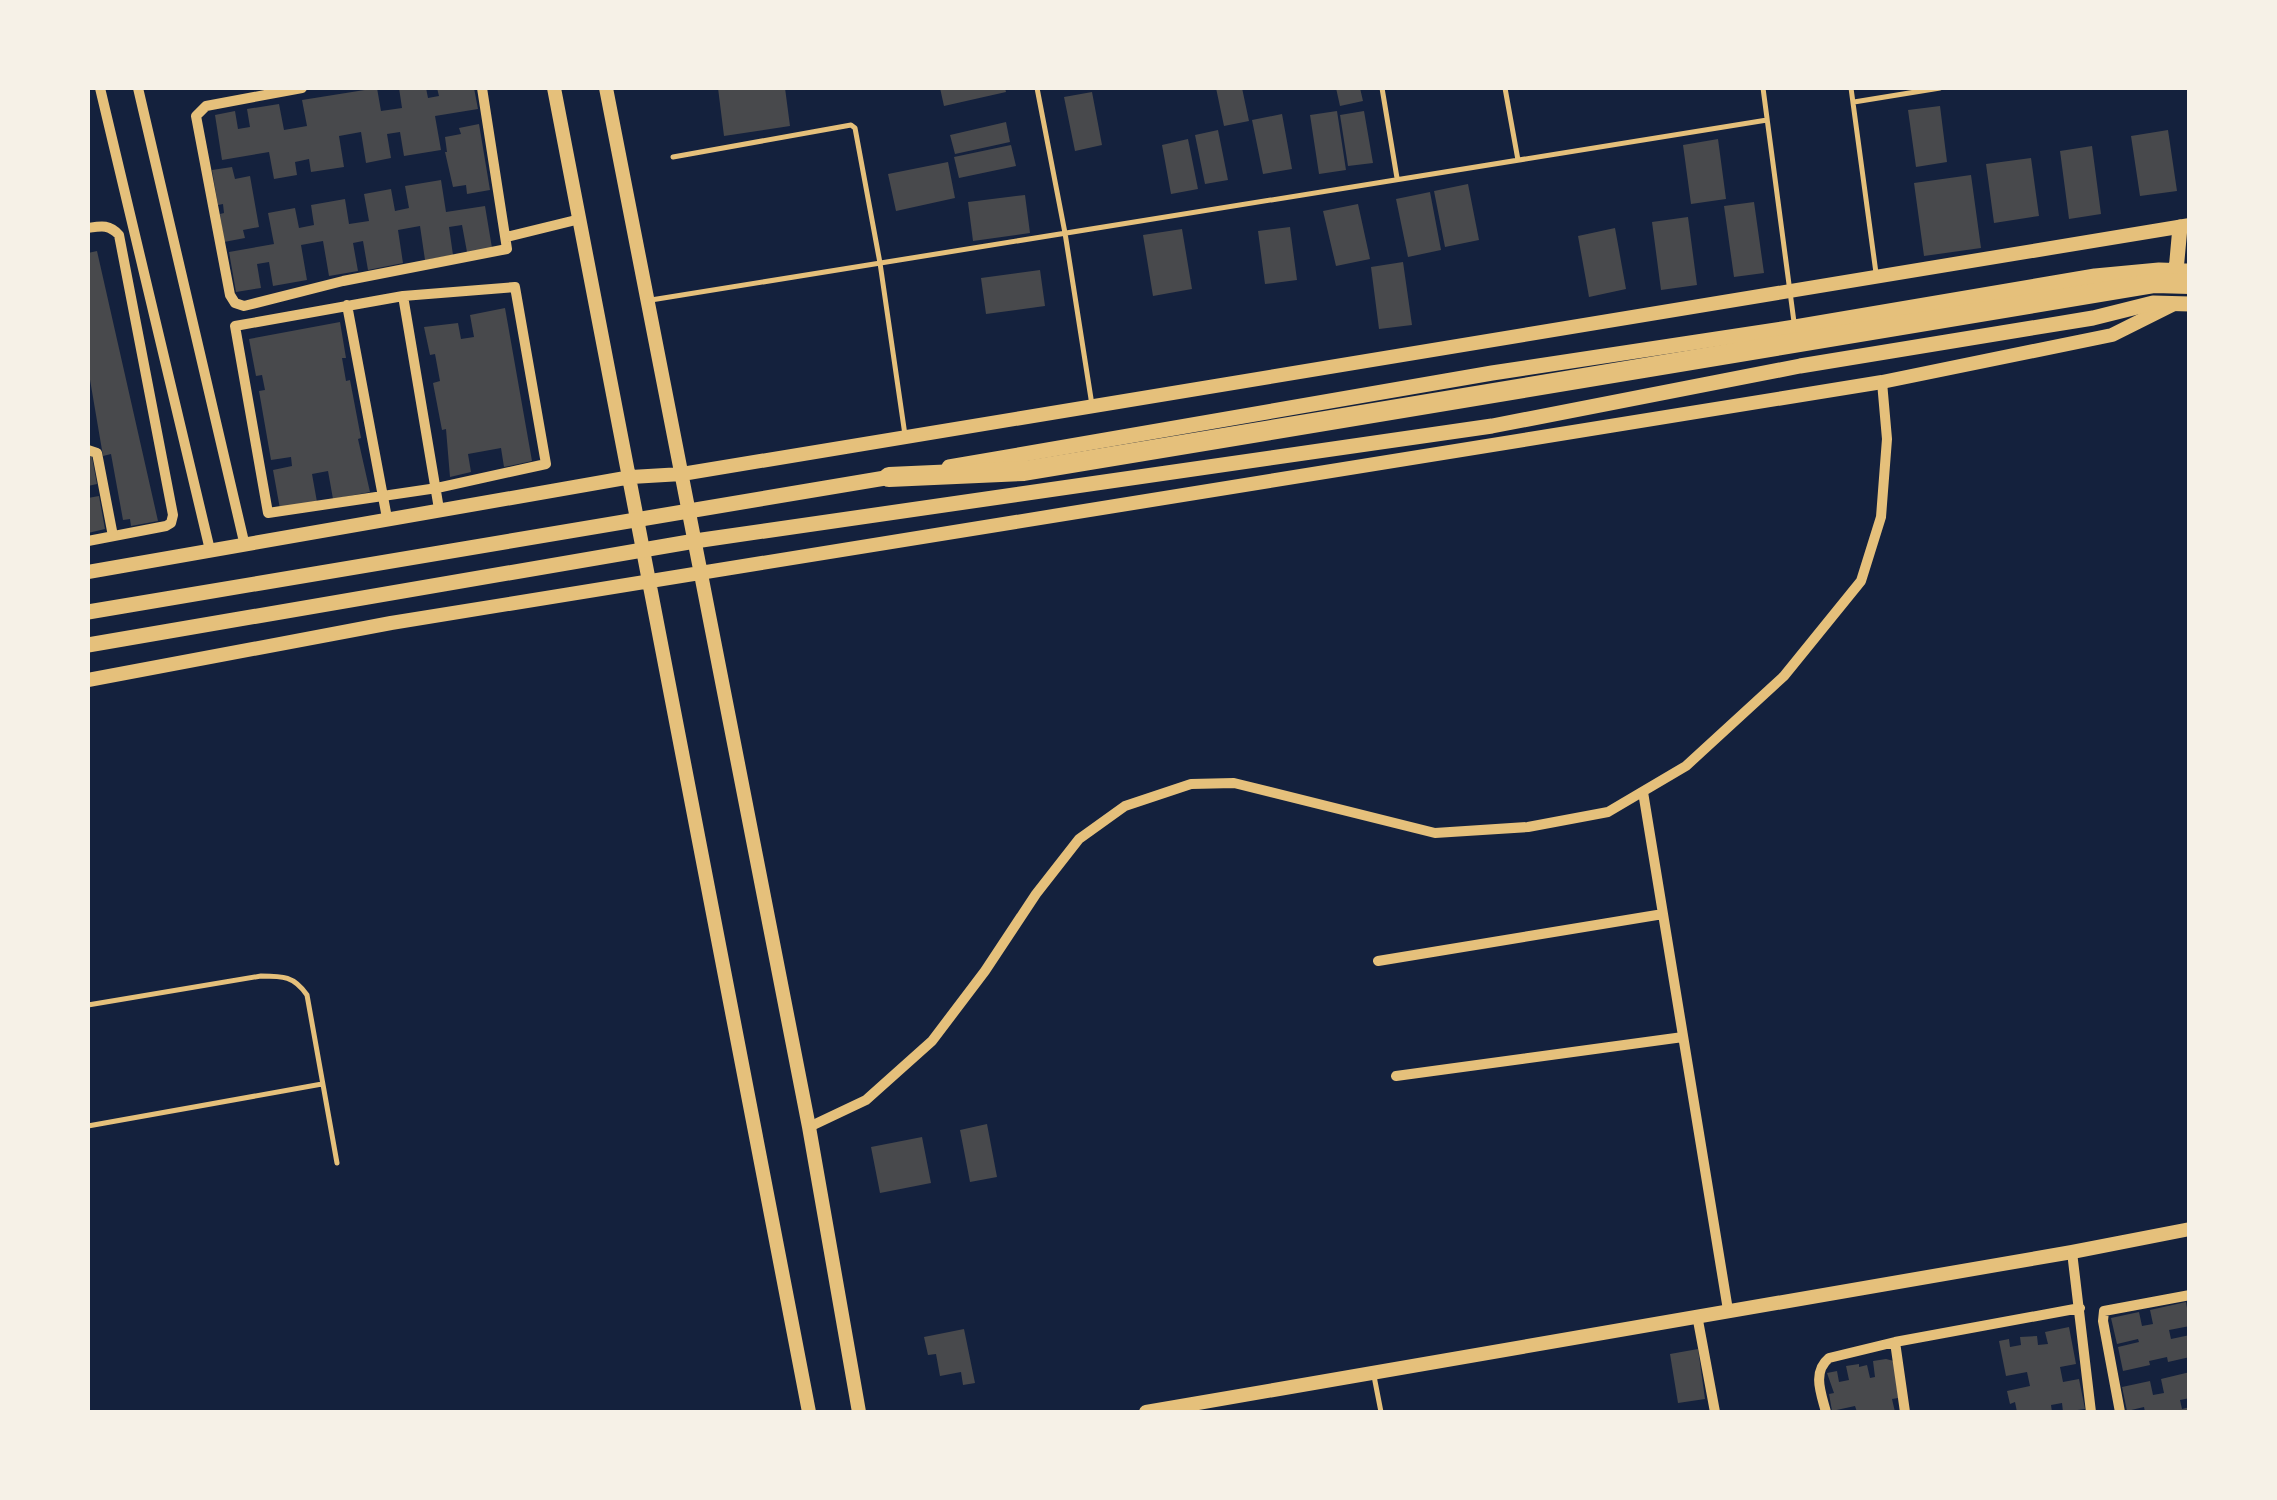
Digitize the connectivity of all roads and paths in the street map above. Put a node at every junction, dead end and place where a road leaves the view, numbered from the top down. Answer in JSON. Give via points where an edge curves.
{"nodes":[{"id":1,"x":100,"y":88,"type":"edge"},
{"id":2,"x":138,"y":88,"type":"edge"},
{"id":3,"x":302,"y":88,"type":"edge"},
{"id":4,"x":482,"y":88,"type":"edge"},
{"id":5,"x":554,"y":88,"type":"edge"},
{"id":6,"x":606,"y":88,"type":"edge"},
{"id":7,"x":1037,"y":88,"type":"edge"},
{"id":8,"x":1382,"y":88,"type":"edge"},
{"id":9,"x":1506,"y":88,"type":"edge"},
{"id":10,"x":1763,"y":88,"type":"edge"},
{"id":11,"x":1851,"y":88,"type":"edge"},
{"id":12,"x":1940,"y":88,"type":"edge"},
{"id":13,"x":1853,"y":102,"type":"junction"},
{"id":14,"x":1767,"y":120,"type":"junction"},
{"id":15,"x":673,"y":157,"type":"dead end"},
{"id":16,"x":1518,"y":160,"type":"junction"},
{"id":17,"x":1397,"y":180,"type":"junction"},
{"id":18,"x":580,"y":219,"type":"junction"},
{"id":19,"x":2185,"y":226,"type":"edge"},
{"id":20,"x":88,"y":228,"type":"edge"},
{"id":21,"x":1065,"y":233,"type":"junction"},
{"id":22,"x":507,"y":237,"type":"junction"},
{"id":23,"x":880,"y":263,"type":"junction"},
{"id":24,"x":1877,"y":277,"type":"junction"},
{"id":25,"x":2185,"y":286,"type":"edge"},
{"id":26,"x":1790,"y":292,"type":"junction"},
{"id":27,"x":403,"y":296,"type":"junction"},
{"id":28,"x":648,"y":300,"type":"junction"},
{"id":29,"x":347,"y":304,"type":"junction"},
{"id":30,"x":1795,"y":328,"type":"junction"},
{"id":31,"x":1882,"y":382,"type":"junction"},
{"id":32,"x":1092,"y":407,"type":"junction"},
{"id":33,"x":906,"y":438,"type":"junction"},
{"id":34,"x":88,"y":450,"type":"edge"},
{"id":35,"x":682,"y":474,"type":"junction"},
{"id":36,"x":889,"y":477,"type":"junction"},
{"id":37,"x":631,"y":478,"type":"junction"},
{"id":38,"x":436,"y":488,"type":"junction"},
{"id":39,"x":384,"y":496,"type":"junction"},
{"id":40,"x":439,"y":510,"type":"junction"},
{"id":41,"x":689,"y":512,"type":"junction"},
{"id":42,"x":386,"y":518,"type":"junction"},
{"id":43,"x":639,"y":520,"type":"junction"},
{"id":44,"x":114,"y":536,"type":"junction"},
{"id":45,"x":88,"y":541,"type":"edge"},
{"id":46,"x":695,"y":541,"type":"junction"},
{"id":47,"x":245,"y":546,"type":"junction"},
{"id":48,"x":210,"y":550,"type":"junction"},
{"id":49,"x":645,"y":550,"type":"junction"},
{"id":50,"x":88,"y":572,"type":"edge"},
{"id":51,"x":701,"y":574,"type":"junction"},
{"id":52,"x":651,"y":582,"type":"junction"},
{"id":53,"x":88,"y":612,"type":"edge"},
{"id":54,"x":88,"y":645,"type":"edge"},
{"id":55,"x":88,"y":680,"type":"edge"},
{"id":56,"x":1643,"y":792,"type":"junction"},
{"id":57,"x":1663,"y":914,"type":"junction"},
{"id":58,"x":1378,"y":961,"type":"dead end"},
{"id":59,"x":88,"y":1005,"type":"edge"},
{"id":60,"x":1683,"y":1037,"type":"junction"},
{"id":61,"x":1396,"y":1076,"type":"dead end"},
{"id":62,"x":322,"y":1084,"type":"junction"},
{"id":63,"x":88,"y":1126,"type":"edge"},
{"id":64,"x":810,"y":1127,"type":"junction"},
{"id":65,"x":336,"y":1163,"type":"dead end"},
{"id":66,"x":2190,"y":1229,"type":"edge"},
{"id":67,"x":2072,"y":1252,"type":"junction"},
{"id":68,"x":2189,"y":1299,"type":"edge"},
{"id":69,"x":2080,"y":1308,"type":"junction"},
{"id":70,"x":1728,"y":1310,"type":"junction"},
{"id":71,"x":1698,"y":1315,"type":"junction"},
{"id":72,"x":1895,"y":1342,"type":"junction"},
{"id":73,"x":1374,"y":1372,"type":"junction"},
{"id":74,"x":809,"y":1412,"type":"edge"},
{"id":75,"x":858,"y":1412,"type":"edge"},
{"id":76,"x":1146,"y":1412,"type":"edge"},
{"id":77,"x":1380,"y":1412,"type":"edge"},
{"id":78,"x":1715,"y":1412,"type":"edge"},
{"id":79,"x":1826,"y":1412,"type":"edge"},
{"id":80,"x":1905,"y":1412,"type":"edge"},
{"id":81,"x":2091,"y":1412,"type":"edge"},
{"id":82,"x":2120,"y":1412,"type":"edge"}],
"edges":[{"from":1,"to":48,"type":"street"},
{"from":2,"to":47,"type":"street"},
{"from":3,"to":22,"type":"street","via":[[206,106],[196,116],[235,303],[505,252]]},
{"from":4,"to":22,"type":"street"},
{"from":5,"to":18,"type":"street"},
{"from":6,"to":28,"type":"street"},
{"from":7,"to":21,"type":"lane"},
{"from":8,"to":17,"type":"lane"},
{"from":9,"to":16,"type":"lane"},
{"from":10,"to":14,"type":"lane"},
{"from":11,"to":13,"type":"lane"},
{"from":12,"to":13,"type":"lane"},
{"from":13,"to":24,"type":"lane"},
{"from":14,"to":16,"type":"lane"},
{"from":14,"to":26,"type":"lane"},
{"from":15,"to":23,"type":"lane","via":[[853,126]]},
{"from":16,"to":17,"type":"lane"},
{"from":17,"to":21,"type":"lane"},
{"from":18,"to":22,"type":"street"},
{"from":18,"to":37,"type":"street"},
{"from":19,"to":24,"type":"street"},
{"from":19,"to":25,"type":"main road"},
{"from":20,"to":44,"type":"street","via":[[102,225],[119,234],[173,515],[166,526]]},
{"from":21,"to":23,"type":"lane"},
{"from":21,"to":32,"type":"lane"},
{"from":23,"to":28,"type":"lane"},
{"from":23,"to":33,"type":"lane"},
{"from":24,"to":26,"type":"street"},
{"from":25,"to":30,"type":"main road","via":[[2095,276]]},
{"from":25,"to":31,"type":"street","via":[[2112,335]]},
{"from":25,"to":36,"type":"highway","via":[[2155,282],[1024,471]]},
{"from":25,"to":46,"type":"main road","via":[[2153,304],[2093,318],[1492,426]]},
{"from":26,"to":30,"type":"lane"},
{"from":26,"to":32,"type":"street"},
{"from":27,"to":29,"type":"street"},
{"from":27,"to":38,"type":"street"},
{"from":27,"to":38,"type":"street","via":[[515,287],[546,464]]},
{"from":28,"to":35,"type":"street"},
{"from":29,"to":39,"type":"street"},
{"from":29,"to":39,"type":"street","via":[[236,326],[268,514]]},
{"from":30,"to":36,"type":"main road","via":[[1492,372]]},
{"from":31,"to":51,"type":"street"},
{"from":31,"to":56,"type":"street","via":[[1888,438],[1880,517],[1861,581],[1784,676],[1686,766]]},
{"from":32,"to":33,"type":"street"},
{"from":33,"to":35,"type":"street"},
{"from":34,"to":44,"type":"street","via":[[98,453]]},
{"from":35,"to":37,"type":"street"},
{"from":35,"to":41,"type":"street"},
{"from":36,"to":41,"type":"main road"},
{"from":37,"to":40,"type":"street"},
{"from":37,"to":43,"type":"street"},
{"from":38,"to":39,"type":"street"},
{"from":38,"to":40,"type":"street"},
{"from":39,"to":42,"type":"street"},
{"from":40,"to":42,"type":"street"},
{"from":41,"to":43,"type":"main road"},
{"from":41,"to":46,"type":"street"},
{"from":42,"to":47,"type":"street"},
{"from":43,"to":49,"type":"street"},
{"from":43,"to":53,"type":"main road"},
{"from":44,"to":45,"type":"street"},
{"from":46,"to":49,"type":"main road"},
{"from":46,"to":51,"type":"street"},
{"from":47,"to":48,"type":"street"},
{"from":48,"to":50,"type":"street"},
{"from":49,"to":52,"type":"street"},
{"from":49,"to":54,"type":"main road"},
{"from":51,"to":52,"type":"street"},
{"from":51,"to":64,"type":"street"},
{"from":52,"to":55,"type":"street"},
{"from":52,"to":74,"type":"street"},
{"from":56,"to":57,"type":"street"},
{"from":56,"to":64,"type":"street","via":[[1608,812],[1528,827],[1435,833],[1234,783],[1191,784],[1125,806],[1080,839],[932,1042],[866,1100]]},
{"from":57,"to":58,"type":"street"},
{"from":57,"to":60,"type":"street"},
{"from":59,"to":62,"type":"lane","via":[[284,976],[307,995]]},
{"from":60,"to":61,"type":"street"},
{"from":60,"to":70,"type":"street"},
{"from":62,"to":63,"type":"lane"},
{"from":62,"to":65,"type":"lane"},
{"from":64,"to":75,"type":"street"},
{"from":66,"to":67,"type":"street"},
{"from":67,"to":69,"type":"street"},
{"from":67,"to":70,"type":"street"},
{"from":68,"to":82,"type":"street","via":[[2104,1311]]},
{"from":69,"to":72,"type":"street"},
{"from":69,"to":81,"type":"street"},
{"from":70,"to":71,"type":"street"},
{"from":71,"to":73,"type":"street"},
{"from":71,"to":78,"type":"street"},
{"from":72,"to":79,"type":"street","via":[[1820,1365]]},
{"from":72,"to":80,"type":"street"},
{"from":73,"to":76,"type":"street"},
{"from":73,"to":77,"type":"lane"}]}
